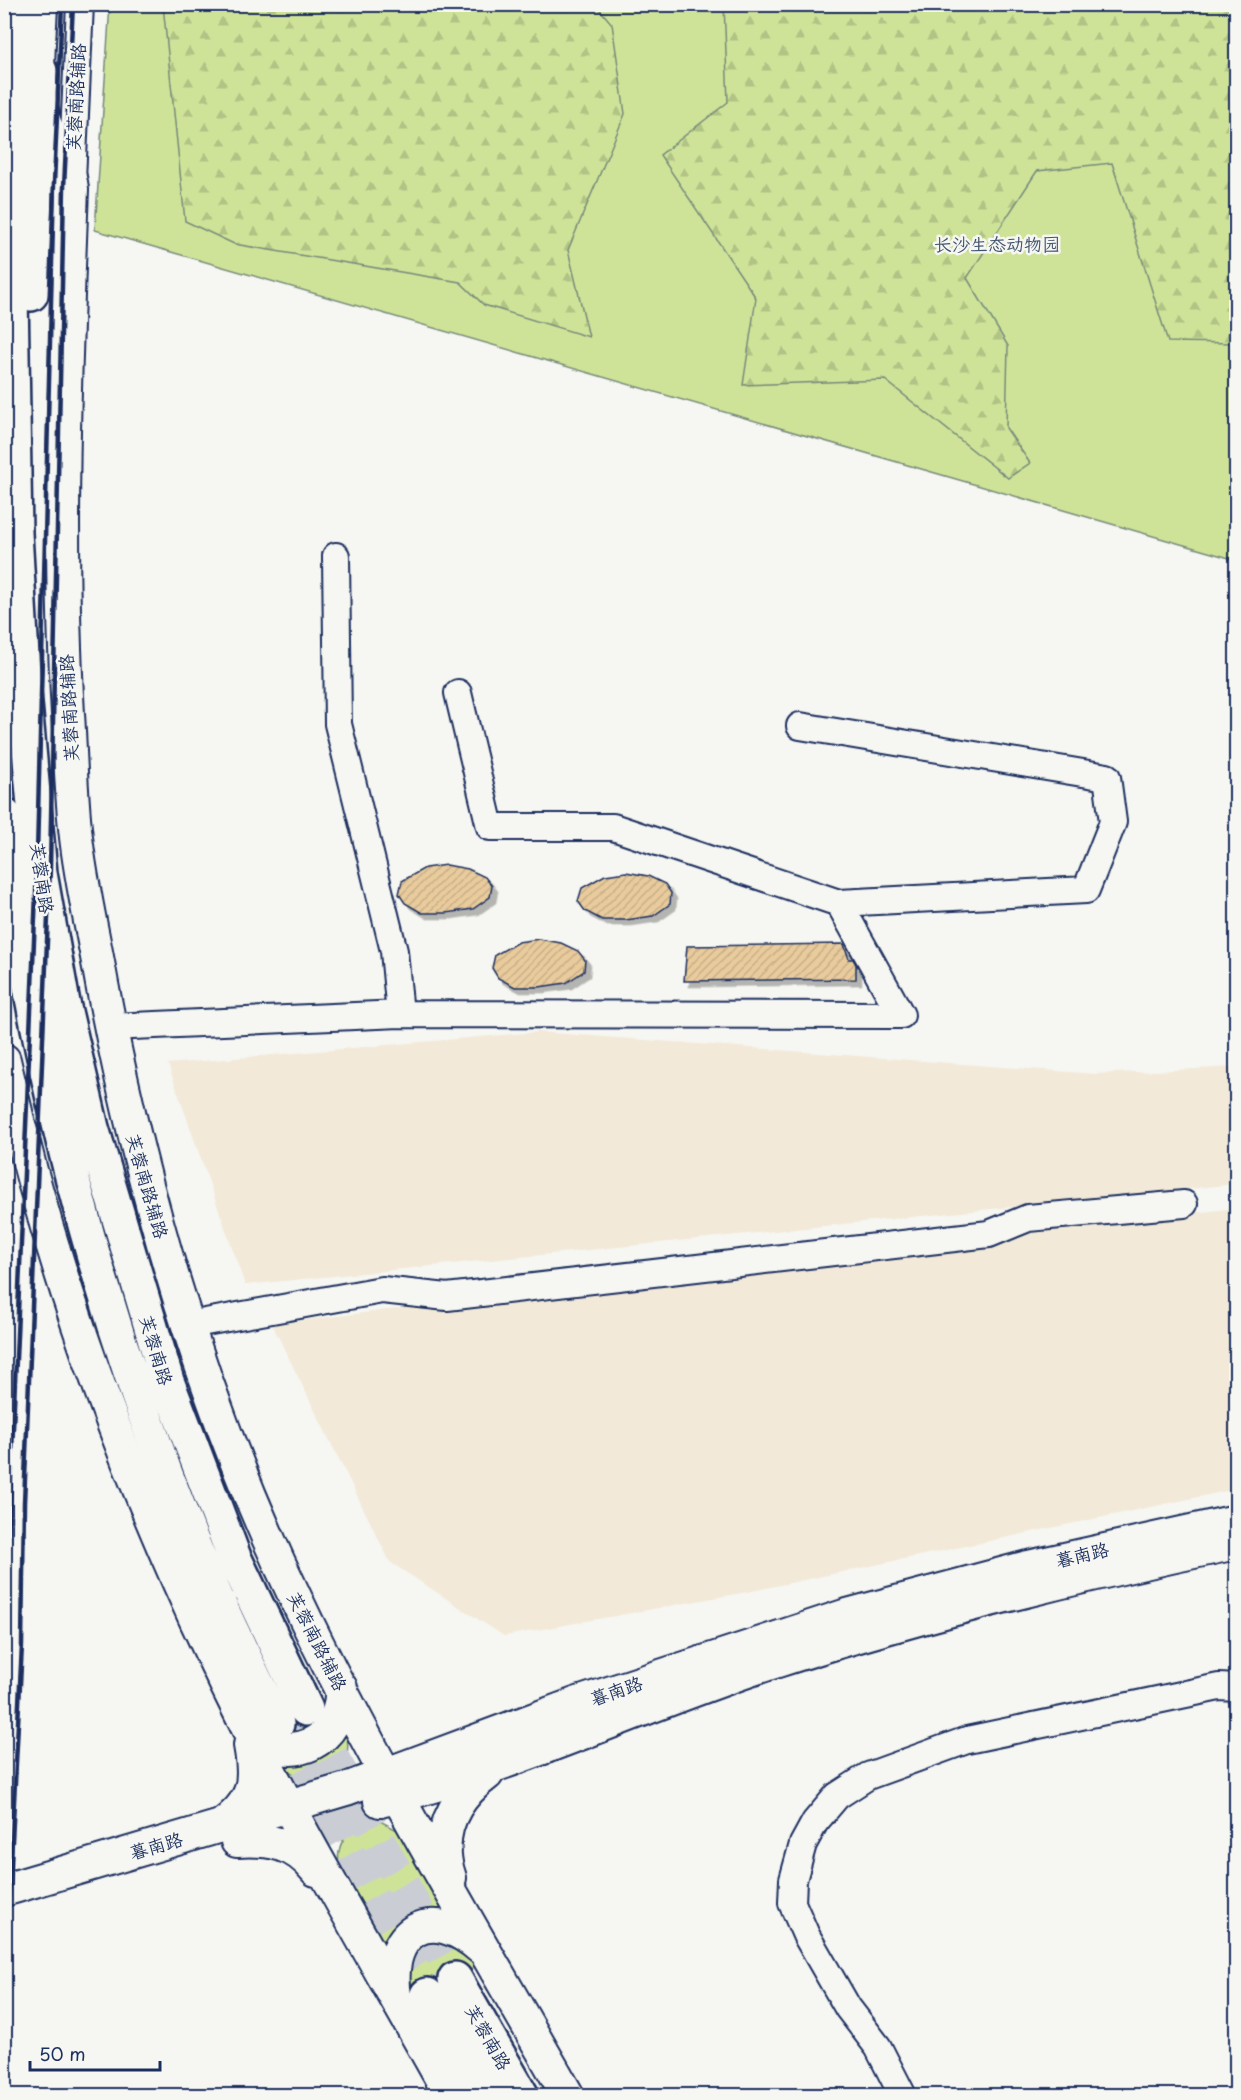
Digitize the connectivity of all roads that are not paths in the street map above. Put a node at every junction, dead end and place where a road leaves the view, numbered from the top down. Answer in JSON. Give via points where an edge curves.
{"nodes":[{"id":1,"x":10,"y":4,"type":"edge"},
{"id":2,"x":41,"y":4,"type":"edge"},
{"id":3,"x":80,"y":4,"type":"edge"},
{"id":4,"x":40,"y":71,"type":"junction"},
{"id":5,"x":72,"y":189,"type":"junction"},
{"id":6,"x":336,"y":556,"type":"dead end"},
{"id":7,"x":24,"y":692,"type":"junction"},
{"id":8,"x":458,"y":693,"type":"dead end"},
{"id":9,"x":800,"y":726,"type":"dead end"},
{"id":10,"x":4,"y":815,"type":"edge"},
{"id":11,"x":839,"y":903,"type":"junction"},
{"id":12,"x":400,"y":1014,"type":"junction"},
{"id":13,"x":110,"y":1027,"type":"junction"},
{"id":14,"x":4,"y":1059,"type":"edge"},
{"id":15,"x":1184,"y":1204,"type":"dead end"},
{"id":16,"x":189,"y":1325,"type":"junction"},
{"id":17,"x":1236,"y":1521,"type":"edge"},
{"id":18,"x":1236,"y":1543,"type":"edge"},
{"id":19,"x":1236,"y":1688,"type":"edge"},
{"id":20,"x":343,"y":1692,"type":"junction"},
{"id":21,"x":306,"y":1709,"type":"tunnel mouth"},
{"id":22,"x":256,"y":1723,"type":"junction"},
{"id":23,"x":484,"y":1739,"type":"junction"},
{"id":24,"x":513,"y":1758,"type":"junction"},
{"id":25,"x":392,"y":1786,"type":"junction"},
{"id":26,"x":294,"y":1815,"type":"junction"},
{"id":27,"x":228,"y":1834,"type":"junction"},
{"id":28,"x":4,"y":1890,"type":"edge"},
{"id":29,"x":341,"y":1902,"type":"junction"},
{"id":30,"x":462,"y":1910,"type":"junction"},
{"id":31,"x":4,"y":1911,"type":"edge"},
{"id":32,"x":485,"y":1952,"type":"junction"},
{"id":33,"x":455,"y":1979,"type":"tunnel mouth"},
{"id":34,"x":411,"y":1995,"type":"junction"},
{"id":35,"x":451,"y":2096,"type":"edge"},
{"id":36,"x":486,"y":2096,"type":"edge"},
{"id":37,"x":522,"y":2096,"type":"edge"},
{"id":38,"x":568,"y":2096,"type":"edge"},
{"id":39,"x":903,"y":2096,"type":"edge"}],
"edges":[{"from":1,"to":7,"type":"highway","name":"芙蓉南路","via":[[13,453]]},
{"from":2,"to":4,"type":"main road","name":"芙蓉南路辅路"},
{"from":3,"to":5,"type":"street","name":"芙蓉南路辅路"},
{"from":4,"to":5,"type":"main road","name":"芙蓉南路辅路","via":[[42,115],[66,162]]},
{"from":4,"to":7,"type":"highway"},
{"from":5,"to":13,"type":"main road","name":"芙蓉南路辅路","via":[[64,506],[66,684],[76,844]]},
{"from":6,"to":12,"type":"street","via":[[338,724],[394,951]]},
{"from":7,"to":21,"type":"highway","name":"芙蓉南路","via":[[40,873],[63,1003],[92,1128],[167,1381],[202,1478],[242,1576]]},
{"from":8,"to":11,"type":"street","via":[[490,826],[613,827]]},
{"from":9,"to":11,"type":"street","via":[[1107,777],[1113,822],[1086,890]]},
{"from":10,"to":22,"type":"highway","name":"芙蓉南路","via":[[25,956],[83,1217],[142,1410]]},
{"from":11,"to":12,"type":"street","via":[[901,1015]]},
{"from":12,"to":13,"type":"street"},
{"from":13,"to":16,"type":"main road","name":"芙蓉南路辅路","via":[[131,1128]]},
{"from":14,"to":22,"type":"main road","via":[[29,1169],[94,1372],[144,1501],[212,1656]]},
{"from":15,"to":16,"type":"street","via":[[1028,1218],[989,1234],[447,1297],[382,1290]]},
{"from":16,"to":20,"type":"main road","name":"芙蓉南路辅路","via":[[248,1490]]},
{"from":17,"to":23,"type":"main road","name":"暮南路","via":[[1028,1567],[844,1616],[575,1704]]},
{"from":18,"to":24,"type":"main road","name":"暮南路","via":[[1031,1588],[852,1638],[766,1665]]},
{"from":19,"to":39,"type":"street","via":[[1207,1690],[967,1740],[868,1776],[837,1796],[815,1822],[803,1844],[793,1880],[792,1902],[837,1990],[878,2047]]},
{"from":20,"to":22,"type":"main road","via":[[338,1716],[309,1745],[280,1749],[265,1744]]},
{"from":20,"to":23,"type":"main road","via":[[369,1726],[400,1749],[424,1751]]},
{"from":20,"to":25,"type":"main road","name":"芙蓉南路辅路"},
{"from":22,"to":26,"type":"main road"},
{"from":22,"to":27,"type":"main road","via":[[250,1744],[255,1778]]},
{"from":23,"to":25,"type":"main road","name":"暮南路"},
{"from":24,"to":25,"type":"main road","name":"暮南路","via":[[458,1779]]},
{"from":24,"to":30,"type":"main road","via":[[473,1784],[448,1820],[444,1858]]},
{"from":25,"to":26,"type":"main road","name":"暮南路"},
{"from":25,"to":30,"type":"main road","name":"芙蓉南路辅路"},
{"from":26,"to":27,"type":"main road","name":"暮南路"},
{"from":26,"to":29,"type":"main road"},
{"from":27,"to":28,"type":"main road","name":"暮南路"},
{"from":27,"to":29,"type":"main road","via":[[287,1845],[310,1863]]},
{"from":27,"to":31,"type":"main road","name":"暮南路"},
{"from":29,"to":34,"type":"main road"},
{"from":30,"to":32,"type":"main road","name":"芙蓉南路辅路"},
{"from":32,"to":34,"type":"main road","via":[[449,1926],[416,1931],[394,1957]]},
{"from":32,"to":38,"type":"main road","name":"芙蓉南路辅路"},
{"from":33,"to":37,"type":"highway","name":"芙蓉南路"},
{"from":34,"to":35,"type":"main road"},
{"from":34,"to":36,"type":"highway","name":"芙蓉南路"}]}
